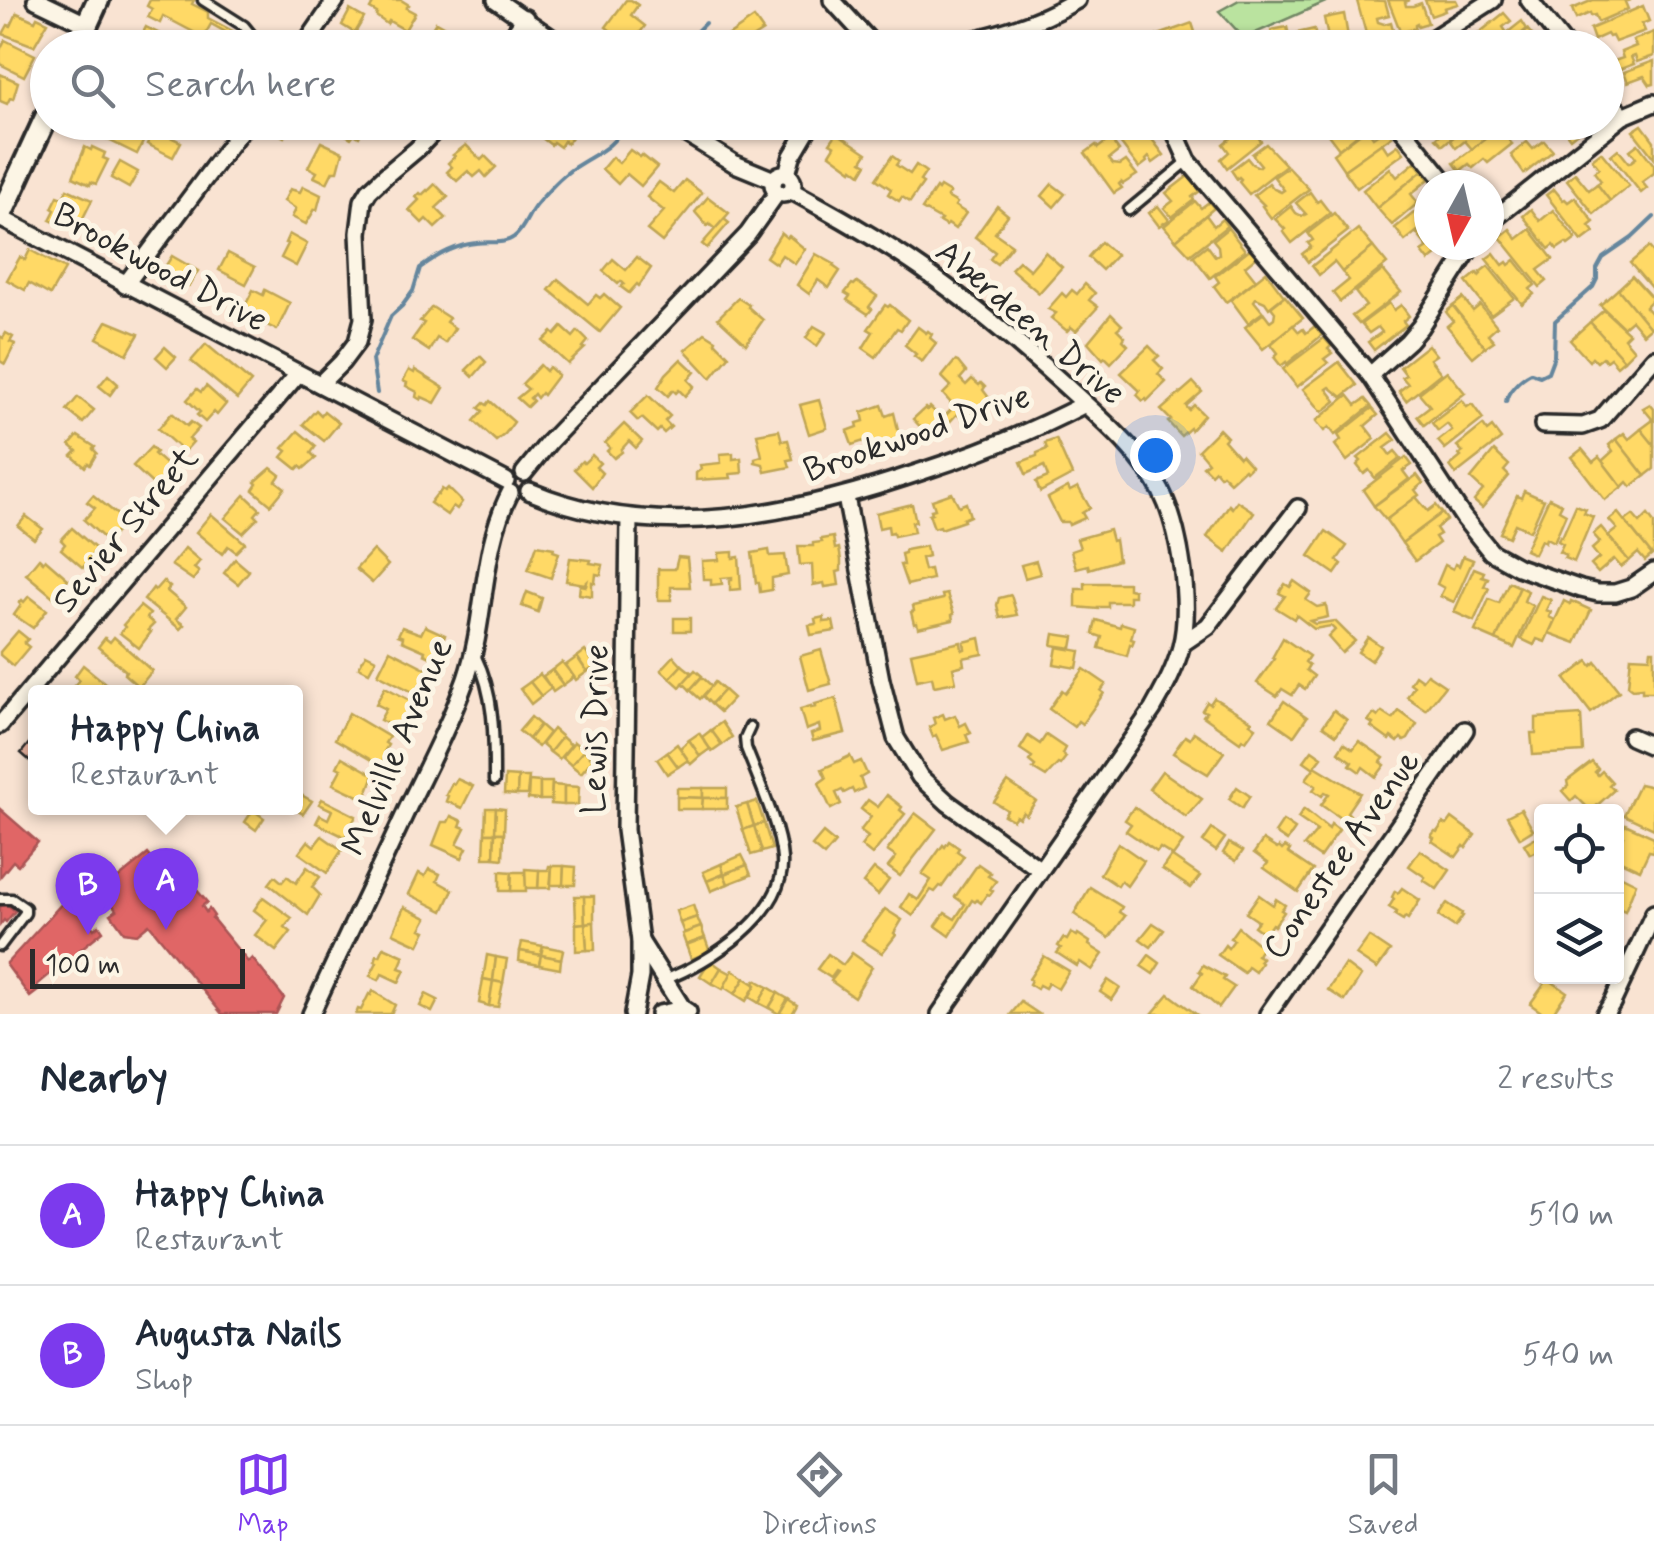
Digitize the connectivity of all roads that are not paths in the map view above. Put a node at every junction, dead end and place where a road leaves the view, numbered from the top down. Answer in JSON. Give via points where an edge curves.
{"nodes":[{"id":1,"x":36,"y":0,"type":"edge"},
{"id":2,"x":98,"y":0,"type":"edge"},
{"id":3,"x":203,"y":0,"type":"edge"},
{"id":4,"x":336,"y":0,"type":"edge"},
{"id":5,"x":496,"y":0,"type":"edge"},
{"id":6,"x":832,"y":0,"type":"edge"},
{"id":7,"x":1077,"y":0,"type":"edge"},
{"id":8,"x":1493,"y":0,"type":"edge"},
{"id":9,"x":1530,"y":0,"type":"edge"},
{"id":10,"x":525,"y":18,"type":"junction"},
{"id":11,"x":86,"y":24,"type":"junction"},
{"id":12,"x":84,"y":30,"type":"edge"},
{"id":13,"x":247,"y":30,"type":"edge"},
{"id":14,"x":315,"y":30,"type":"edge"},
{"id":15,"x":517,"y":30,"type":"edge"},
{"id":16,"x":541,"y":30,"type":"edge"},
{"id":17,"x":860,"y":30,"type":"edge"},
{"id":18,"x":1012,"y":30,"type":"edge"},
{"id":19,"x":1446,"y":30,"type":"edge"},
{"id":20,"x":1554,"y":30,"type":"edge"},
{"id":21,"x":1654,"y":103,"type":"edge"},
{"id":22,"x":1624,"y":116,"type":"edge"},
{"id":23,"x":36,"y":140,"type":"edge"},
{"id":24,"x":233,"y":140,"type":"edge"},
{"id":25,"x":426,"y":140,"type":"edge"},
{"id":26,"x":696,"y":140,"type":"edge"},
{"id":27,"x":801,"y":140,"type":"edge"},
{"id":28,"x":1179,"y":140,"type":"edge"},
{"id":29,"x":1412,"y":140,"type":"edge"},
{"id":30,"x":1593,"y":140,"type":"edge"},
{"id":31,"x":1188,"y":161,"type":"junction"},
{"id":32,"x":1436,"y":170,"type":"edge"},
{"id":33,"x":782,"y":184,"type":"junction"},
{"id":34,"x":1129,"y":210,"type":"dead end"},
{"id":35,"x":1504,"y":211,"type":"edge"},
{"id":36,"x":0,"y":218,"type":"edge"},
{"id":37,"x":1462,"y":260,"type":"edge"},
{"id":38,"x":125,"y":285,"type":"junction"},
{"id":39,"x":1654,"y":358,"type":"edge"},
{"id":40,"x":298,"y":374,"type":"junction"},
{"id":41,"x":1370,"y":375,"type":"junction"},
{"id":42,"x":320,"y":384,"type":"junction"},
{"id":43,"x":1085,"y":404,"type":"junction"},
{"id":44,"x":1543,"y":425,"type":"dead end"},
{"id":45,"x":524,"y":473,"type":"junction"},
{"id":46,"x":508,"y":487,"type":"junction"},
{"id":47,"x":529,"y":490,"type":"junction"},
{"id":48,"x":846,"y":496,"type":"junction"},
{"id":49,"x":1298,"y":508,"type":"dead end"},
{"id":50,"x":629,"y":517,"type":"junction"},
{"id":51,"x":1654,"y":572,"type":"edge"},
{"id":52,"x":1182,"y":642,"type":"junction"},
{"id":53,"x":474,"y":653,"type":"junction"},
{"id":54,"x":32,"y":685,"type":"edge"},
{"id":55,"x":28,"y":690,"type":"edge"},
{"id":56,"x":0,"y":723,"type":"edge"},
{"id":57,"x":750,"y":727,"type":"dead end"},
{"id":58,"x":1465,"y":730,"type":"dead end"},
{"id":59,"x":1631,"y":737,"type":"dead end"},
{"id":60,"x":1654,"y":748,"type":"edge"},
{"id":61,"x":494,"y":781,"type":"dead end"},
{"id":62,"x":1039,"y":868,"type":"junction"},
{"id":63,"x":0,"y":899,"type":"edge"},
{"id":64,"x":1654,"y":913,"type":"edge"},
{"id":65,"x":640,"y":941,"type":"junction"},
{"id":66,"x":0,"y":946,"type":"edge"},
{"id":67,"x":664,"y":980,"type":"junction"},
{"id":68,"x":687,"y":1012,"type":"edge"},
{"id":69,"x":310,"y":1014,"type":"edge"},
{"id":70,"x":632,"y":1014,"type":"edge"},
{"id":71,"x":658,"y":1014,"type":"edge"},
{"id":72,"x":940,"y":1014,"type":"edge"},
{"id":73,"x":1268,"y":1014,"type":"edge"},
{"id":74,"x":1604,"y":1014,"type":"edge"}],
"edges":[{"from":1,"to":11,"type":"street"},
{"from":2,"to":11,"type":"main road"},
{"from":3,"to":13,"type":"lane"},
{"from":4,"to":14,"type":"street"},
{"from":5,"to":10,"type":"street"},
{"from":6,"to":17,"type":"street"},
{"from":7,"to":18,"type":"street"},
{"from":8,"to":19,"type":"street"},
{"from":9,"to":20,"type":"street"},
{"from":10,"to":15,"type":"street"},
{"from":10,"to":16,"type":"street"},
{"from":11,"to":12,"type":"main road"},
{"from":21,"to":22,"type":"street"},
{"from":23,"to":36,"type":"main road"},
{"from":24,"to":38,"type":"street"},
{"from":25,"to":42,"type":"street","via":[[363,200],[363,320],[357,342]]},
{"from":26,"to":33,"type":"street","name":"Aberdeen Drive"},
{"from":27,"to":33,"type":"street"},
{"from":28,"to":31,"type":"street"},
{"from":29,"to":32,"type":"street"},
{"from":30,"to":35,"type":"street"},
{"from":31,"to":34,"type":"lane"},
{"from":31,"to":41,"type":"street"},
{"from":33,"to":43,"type":"street","name":"Aberdeen Drive","via":[[920,267]]},
{"from":33,"to":45,"type":"street","via":[[748,234]]},
{"from":36,"to":38,"type":"street","name":"Brookwood Drive"},
{"from":37,"to":41,"type":"street","via":[[1420,327]]},
{"from":38,"to":40,"type":"street","name":"Brookwood Drive"},
{"from":39,"to":44,"type":"street","via":[[1600,420]]},
{"from":40,"to":42,"type":"street","name":"Brookwood Drive"},
{"from":40,"to":54,"type":"street","name":"Sevier Street"},
{"from":41,"to":51,"type":"street","via":[[1491,552],[1598,593],[1631,588]]},
{"from":42,"to":46,"type":"street","name":"Brookwood Drive"},
{"from":43,"to":48,"type":"street","name":"Brookwood Drive","via":[[996,445]]},
{"from":43,"to":52,"type":"street","name":"Aberdeen Drive","via":[[1160,488],[1180,562]]},
{"from":45,"to":46,"type":"street","via":[[514,472]]},
{"from":45,"to":47,"type":"street"},
{"from":46,"to":47,"type":"street","via":[[518,496]]},
{"from":46,"to":53,"type":"street","name":"Melville Avenue","via":[[487,563]]},
{"from":47,"to":50,"type":"street","name":"Brookwood Drive","via":[[574,508]]},
{"from":48,"to":50,"type":"street","name":"Brookwood Drive","via":[[710,520]]},
{"from":48,"to":62,"type":"street","via":[[896,738],[920,777],[948,803]]},
{"from":49,"to":52,"type":"street","via":[[1208,626]]},
{"from":50,"to":65,"type":"street","name":"Lewis Drive","via":[[624,830]]},
{"from":52,"to":62,"type":"street","name":"Aberdeen Drive","via":[[1168,684]]},
{"from":53,"to":61,"type":"lane","via":[[494,730]]},
{"from":53,"to":69,"type":"street","name":"Melville Avenue","via":[[454,712]]},
{"from":55,"to":56,"type":"street","name":"Sevier Street"},
{"from":57,"to":67,"type":"lane","via":[[746,748],[778,840],[782,878],[773,898],[728,945]]},
{"from":58,"to":73,"type":"street","name":"Conestee Avenue"},
{"from":59,"to":60,"type":"street"},
{"from":62,"to":72,"type":"street","name":"Aberdeen Drive"},
{"from":63,"to":66,"type":"lane","via":[[12,899],[25,913]]},
{"from":64,"to":74,"type":"street"},
{"from":65,"to":67,"type":"street"},
{"from":65,"to":70,"type":"street"},
{"from":67,"to":68,"type":"street"},
{"from":68,"to":71,"type":"street"}]}
